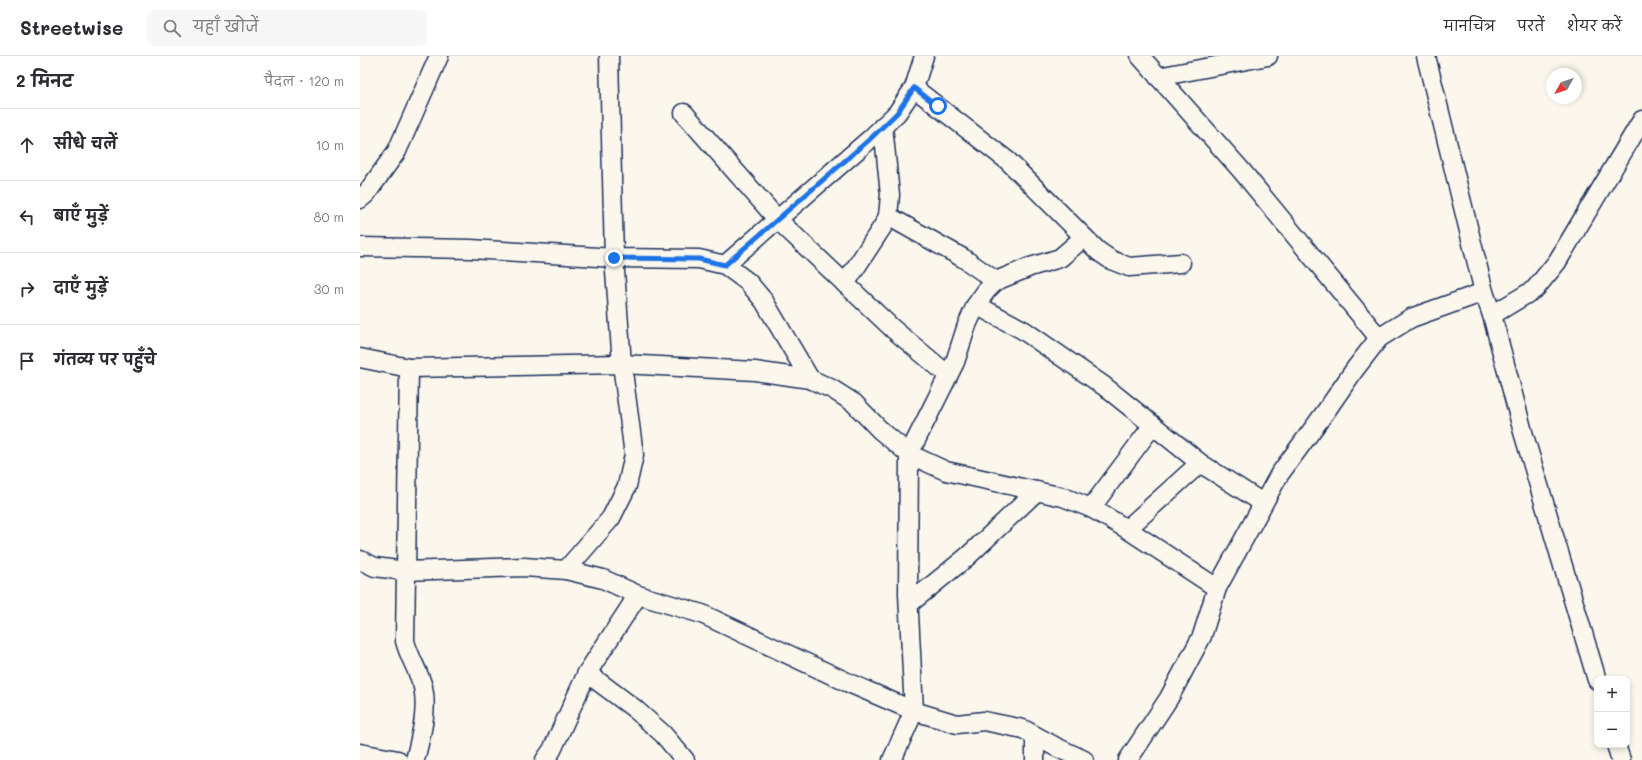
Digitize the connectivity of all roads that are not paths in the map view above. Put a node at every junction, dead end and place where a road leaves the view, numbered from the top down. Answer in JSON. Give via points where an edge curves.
{"nodes":[{"id":1,"x":439,"y":56,"type":"edge"},
{"id":2,"x":609,"y":56,"type":"edge"},
{"id":3,"x":924,"y":56,"type":"edge"},
{"id":4,"x":1140,"y":56,"type":"edge"},
{"id":5,"x":1268,"y":56,"type":"edge"},
{"id":6,"x":1426,"y":56,"type":"edge"},
{"id":7,"x":1158,"y":76,"type":"junction"},
{"id":8,"x":914,"y":88,"type":"junction"},
{"id":9,"x":684,"y":113,"type":"dead end"},
{"id":10,"x":1642,"y":120,"type":"edge"},
{"id":11,"x":883,"y":126,"type":"junction"},
{"id":12,"x":360,"y":199,"type":"edge"},
{"id":13,"x":888,"y":216,"type":"junction"},
{"id":14,"x":778,"y":220,"type":"junction"},
{"id":15,"x":1083,"y":238,"type":"junction"},
{"id":16,"x":360,"y":247,"type":"edge"},
{"id":17,"x":614,"y":258,"type":"junction"},
{"id":18,"x":1181,"y":263,"type":"dead end"},
{"id":19,"x":725,"y":265,"type":"junction"},
{"id":20,"x":996,"y":281,"type":"junction"},
{"id":21,"x":845,"y":284,"type":"junction"},
{"id":22,"x":1484,"y":292,"type":"junction"},
{"id":23,"x":976,"y":305,"type":"junction"},
{"id":24,"x":1492,"y":315,"type":"junction"},
{"id":25,"x":1379,"y":338,"type":"junction"},
{"id":26,"x":360,"y":358,"type":"edge"},
{"id":27,"x":622,"y":364,"type":"junction"},
{"id":28,"x":409,"y":368,"type":"junction"},
{"id":29,"x":948,"y":375,"type":"junction"},
{"id":30,"x":810,"y":379,"type":"junction"},
{"id":31,"x":1153,"y":425,"type":"junction"},
{"id":32,"x":909,"y":454,"type":"junction"},
{"id":33,"x":1200,"y":463,"type":"junction"},
{"id":34,"x":1037,"y":491,"type":"junction"},
{"id":35,"x":1263,"y":504,"type":"junction"},
{"id":36,"x":1091,"y":508,"type":"junction"},
{"id":37,"x":1127,"y":528,"type":"junction"},
{"id":38,"x":360,"y":560,"type":"edge"},
{"id":39,"x":566,"y":570,"type":"junction"},
{"id":40,"x":405,"y":571,"type":"junction"},
{"id":41,"x":1217,"y":588,"type":"junction"},
{"id":42,"x":638,"y":595,"type":"junction"},
{"id":43,"x":908,"y":604,"type":"junction"},
{"id":44,"x":587,"y":673,"type":"junction"},
{"id":45,"x":1596,"y":676,"type":"edge"},
{"id":46,"x":914,"y":710,"type":"junction"},
{"id":47,"x":1035,"y":736,"type":"junction"},
{"id":48,"x":1617,"y":748,"type":"edge"},
{"id":49,"x":360,"y":753,"type":"edge"},
{"id":50,"x":398,"y":760,"type":"edge"},
{"id":51,"x":415,"y":760,"type":"edge"},
{"id":52,"x":545,"y":760,"type":"edge"},
{"id":53,"x":685,"y":760,"type":"edge"},
{"id":54,"x":892,"y":760,"type":"edge"},
{"id":55,"x":1035,"y":760,"type":"edge"},
{"id":56,"x":1084,"y":760,"type":"edge"},
{"id":57,"x":1128,"y":760,"type":"edge"},
{"id":58,"x":1621,"y":760,"type":"edge"}],
"edges":[{"from":1,"to":12,"type":"street","via":[[397,151]]},
{"from":2,"to":17,"type":"street"},
{"from":3,"to":8,"type":"street"},
{"from":4,"to":7,"type":"street"},
{"from":5,"to":7,"type":"street"},
{"from":6,"to":22,"type":"street"},
{"from":7,"to":25,"type":"street","via":[[1241,170]]},
{"from":8,"to":11,"type":"street","via":[[897,113]]},
{"from":8,"to":15,"type":"street","via":[[1008,161]]},
{"from":9,"to":14,"type":"street"},
{"from":10,"to":24,"type":"street","via":[[1557,262],[1535,289]]},
{"from":11,"to":13,"type":"street","via":[[890,195]]},
{"from":11,"to":14,"type":"street"},
{"from":13,"to":20,"type":"street","via":[[963,258]]},
{"from":13,"to":21,"type":"street"},
{"from":14,"to":19,"type":"street"},
{"from":14,"to":21,"type":"street"},
{"from":15,"to":18,"type":"street","via":[[1111,260],[1129,267]]},
{"from":15,"to":20,"type":"street","via":[[1060,258]]},
{"from":16,"to":17,"type":"street","via":[[471,249]]},
{"from":17,"to":19,"type":"street","via":[[699,259]]},
{"from":17,"to":27,"type":"street"},
{"from":19,"to":30,"type":"street","via":[[748,282],[764,301]]},
{"from":20,"to":23,"type":"street"},
{"from":21,"to":29,"type":"street","via":[[892,329]]},
{"from":22,"to":24,"type":"street"},
{"from":22,"to":25,"type":"street","via":[[1411,318]]},
{"from":23,"to":29,"type":"street"},
{"from":23,"to":31,"type":"street","via":[[1023,330],[1104,386]]},
{"from":24,"to":45,"type":"street","via":[[1523,432]]},
{"from":25,"to":35,"type":"street","via":[[1279,475]]},
{"from":26,"to":28,"type":"street"},
{"from":27,"to":28,"type":"street"},
{"from":27,"to":30,"type":"street","via":[[754,371]]},
{"from":27,"to":39,"type":"street","via":[[634,455],[626,486],[611,518]]},
{"from":28,"to":40,"type":"street"},
{"from":29,"to":32,"type":"street"},
{"from":30,"to":32,"type":"street","via":[[854,402],[880,430]]},
{"from":31,"to":33,"type":"street"},
{"from":31,"to":36,"type":"street"},
{"from":32,"to":34,"type":"street","via":[[946,471]]},
{"from":32,"to":43,"type":"street"},
{"from":33,"to":35,"type":"street"},
{"from":33,"to":37,"type":"street"},
{"from":34,"to":36,"type":"street","via":[[1063,497]]},
{"from":34,"to":43,"type":"street","via":[[968,556]]},
{"from":35,"to":41,"type":"street"},
{"from":36,"to":37,"type":"street"},
{"from":37,"to":41,"type":"street"},
{"from":38,"to":40,"type":"street","via":[[375,567]]},
{"from":39,"to":40,"type":"street","via":[[524,567]]},
{"from":39,"to":42,"type":"street","via":[[603,579]]},
{"from":40,"to":51,"type":"street","via":[[405,641],[423,686],[425,714]]},
{"from":41,"to":57,"type":"street","via":[[1202,636],[1169,698]]},
{"from":42,"to":44,"type":"street"},
{"from":42,"to":46,"type":"street","via":[[702,614],[849,683]]},
{"from":43,"to":46,"type":"street"},
{"from":44,"to":52,"type":"street"},
{"from":44,"to":53,"type":"street","via":[[635,709],[663,734]]},
{"from":46,"to":47,"type":"street","via":[[957,724],[984,721],[1023,728]]},
{"from":46,"to":54,"type":"street"},
{"from":47,"to":55,"type":"street"},
{"from":47,"to":56,"type":"street"},
{"from":48,"to":58,"type":"street"},
{"from":49,"to":50,"type":"street"}]}
